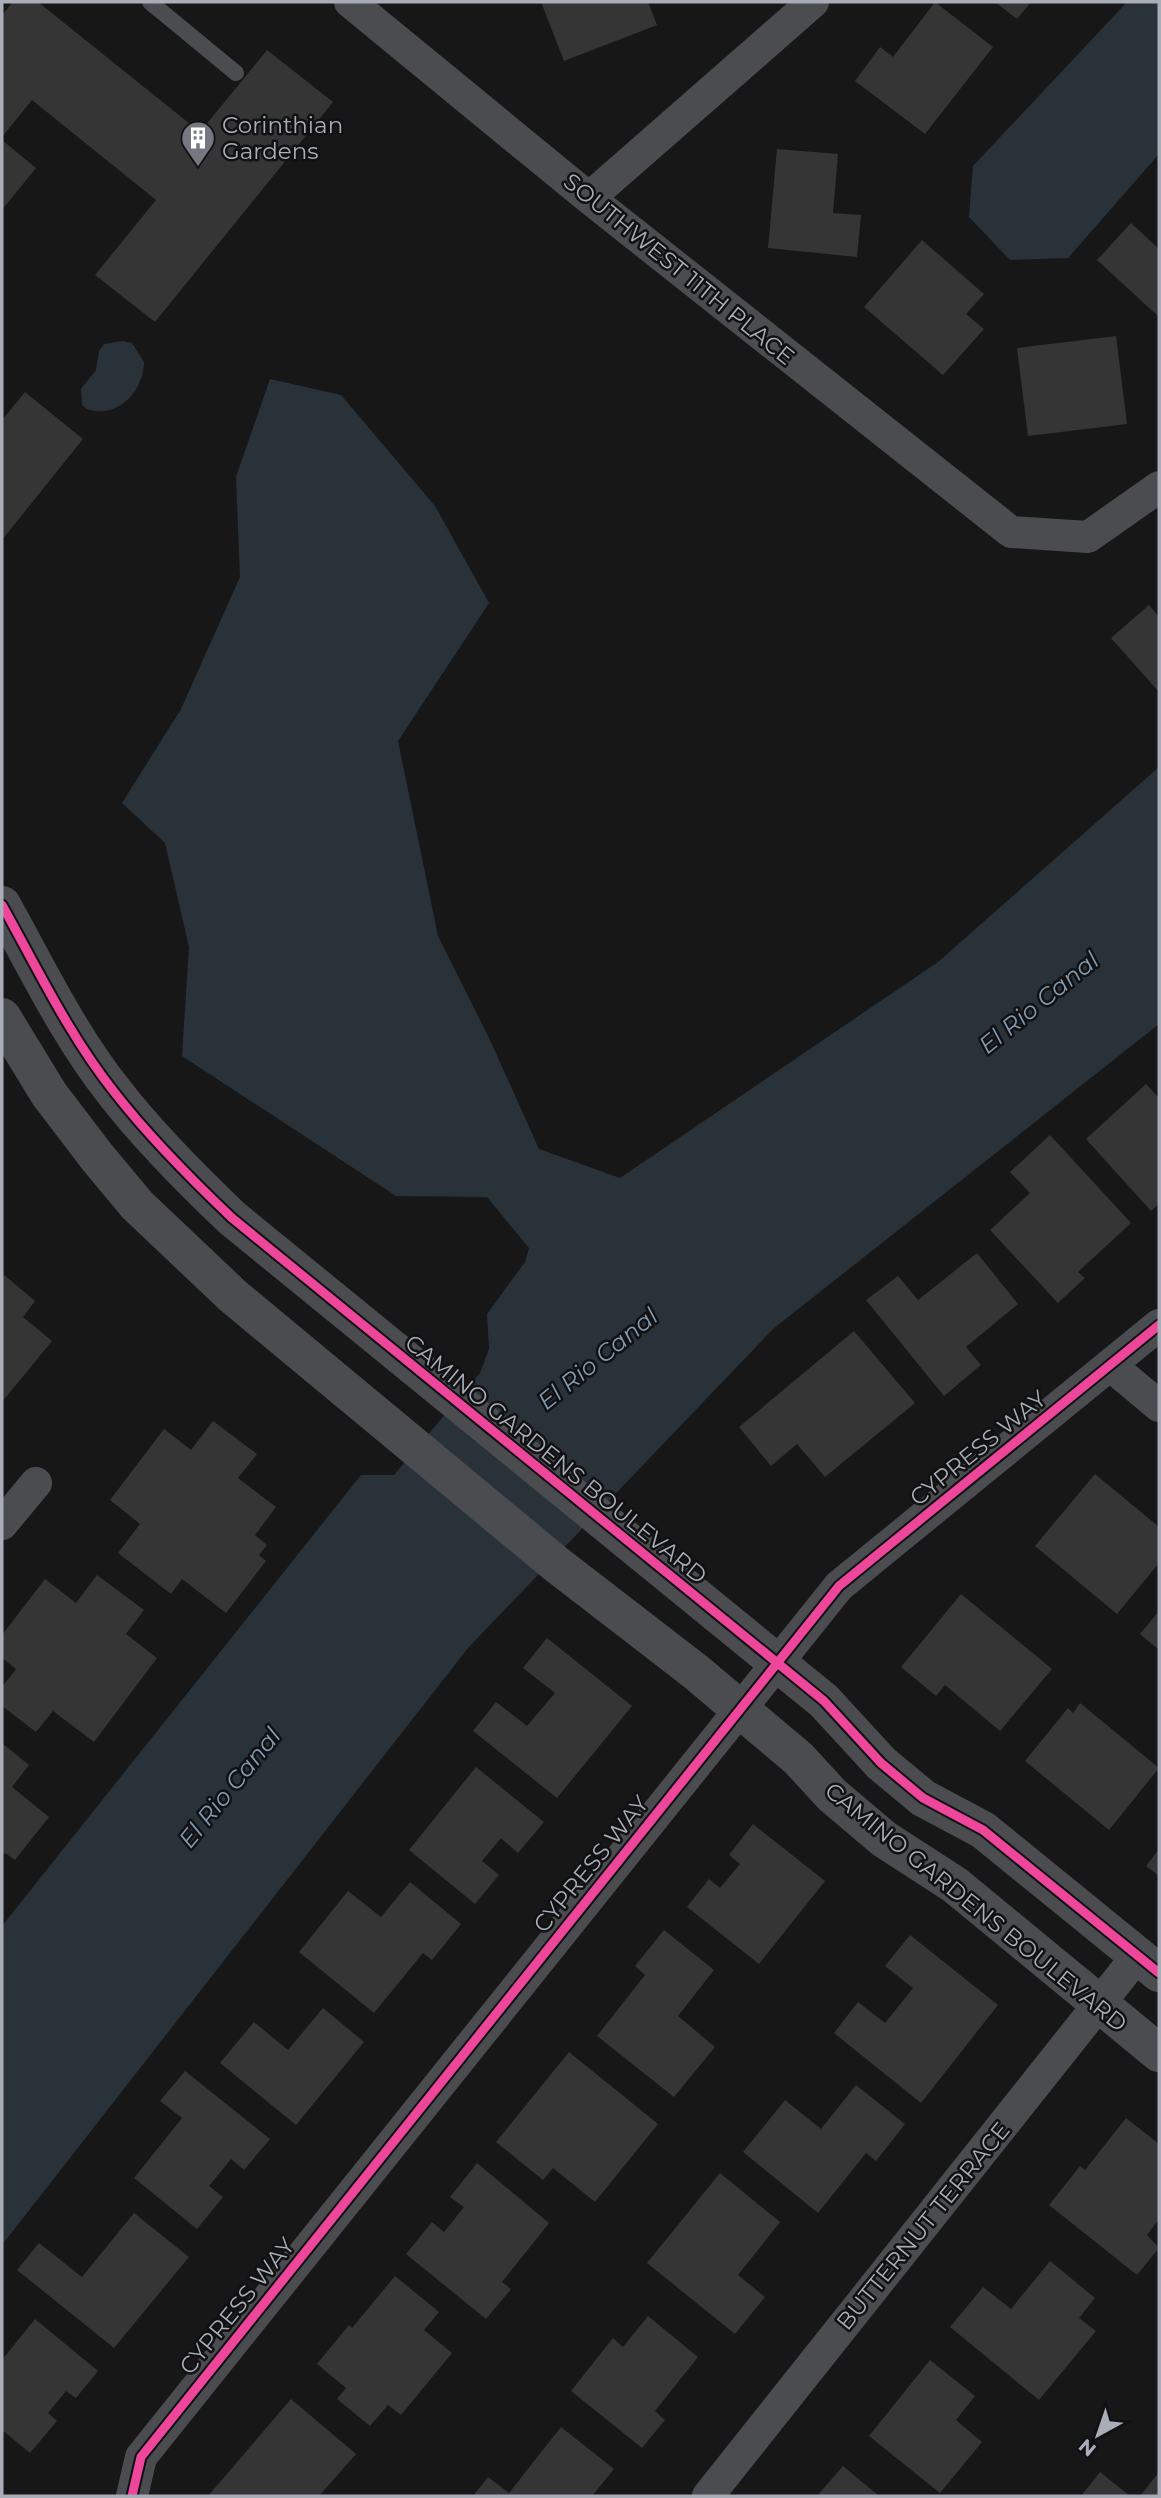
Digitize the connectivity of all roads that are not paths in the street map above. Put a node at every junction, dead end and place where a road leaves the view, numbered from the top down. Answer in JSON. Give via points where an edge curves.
{"nodes":[{"id":1,"x":150,"y":2,"type":"edge"},
{"id":2,"x":350,"y":2,"type":"edge"},
{"id":3,"x":813,"y":2,"type":"edge"},
{"id":4,"x":236,"y":73,"type":"dead end"},
{"id":5,"x":589,"y":198,"type":"junction"},
{"id":6,"x":1159,"y":487,"type":"edge"},
{"id":7,"x":2,"y":905,"type":"edge"},
{"id":8,"x":2,"y":1017,"type":"edge"},
{"id":9,"x":232,"y":1218,"type":"junction"},
{"id":10,"x":192,"y":1259,"type":"junction"},
{"id":11,"x":1159,"y":1325,"type":"edge"},
{"id":12,"x":1111,"y":1365,"type":"junction"},
{"id":13,"x":1159,"y":1406,"type":"edge"},
{"id":14,"x":36,"y":1483,"type":"dead end"},
{"id":15,"x":2,"y":1524,"type":"edge"},
{"id":16,"x":777,"y":1663,"type":"junction"},
{"id":17,"x":740,"y":1709,"type":"junction"},
{"id":18,"x":1148,"y":1964,"type":"edge"},
{"id":19,"x":1100,"y":2006,"type":"junction"},
{"id":20,"x":1159,"y":2053,"type":"edge"},
{"id":21,"x":132,"y":2496,"type":"edge"},
{"id":22,"x":708,"y":2496,"type":"edge"}],
"edges":[{"from":1,"to":4,"type":"lane"},
{"from":2,"to":5,"type":"street","name":"SOUTHWEST 11TH PLACE"},
{"from":3,"to":5,"type":"street"},
{"from":5,"to":6,"type":"street","name":"SOUTHWEST 11TH PLACE","via":[[1011,532],[1088,537]]},
{"from":7,"to":9,"type":"street","name":"CAMINO GARDENS BOULEVARD","via":[[65,1017],[114,1092]]},
{"from":8,"to":10,"type":"street","name":"CAMINO GARDENS BOULEVARD","via":[[50,1094],[97,1157]]},
{"from":9,"to":10,"type":"street"},
{"from":9,"to":16,"type":"street","name":"CAMINO GARDENS BOULEVARD"},
{"from":10,"to":17,"type":"street","name":"CAMINO GARDENS BOULEVARD","via":[[556,1564]]},
{"from":11,"to":12,"type":"street","name":"CYPRESS WAY"},
{"from":12,"to":13,"type":"street"},
{"from":12,"to":16,"type":"street","name":"CYPRESS WAY","via":[[839,1586]]},
{"from":14,"to":15,"type":"street"},
{"from":16,"to":17,"type":"street","name":"CYPRESS WAY"},
{"from":16,"to":18,"type":"street","name":"CAMINO GARDENS BOULEVARD","via":[[824,1701],[881,1763],[923,1798],[983,1830]]},
{"from":17,"to":19,"type":"street","name":"CAMINO GARDENS BOULEVARD","via":[[884,1839],[955,1885]]},
{"from":17,"to":21,"type":"street","name":"CYPRESS WAY","via":[[141,2457]]},
{"from":18,"to":19,"type":"street","name":"BUTTERNUT TERRACE"},
{"from":19,"to":20,"type":"street","name":"CAMINO GARDENS BOULEVARD"},
{"from":19,"to":22,"type":"street","name":"BUTTERNUT TERRACE"}]}
